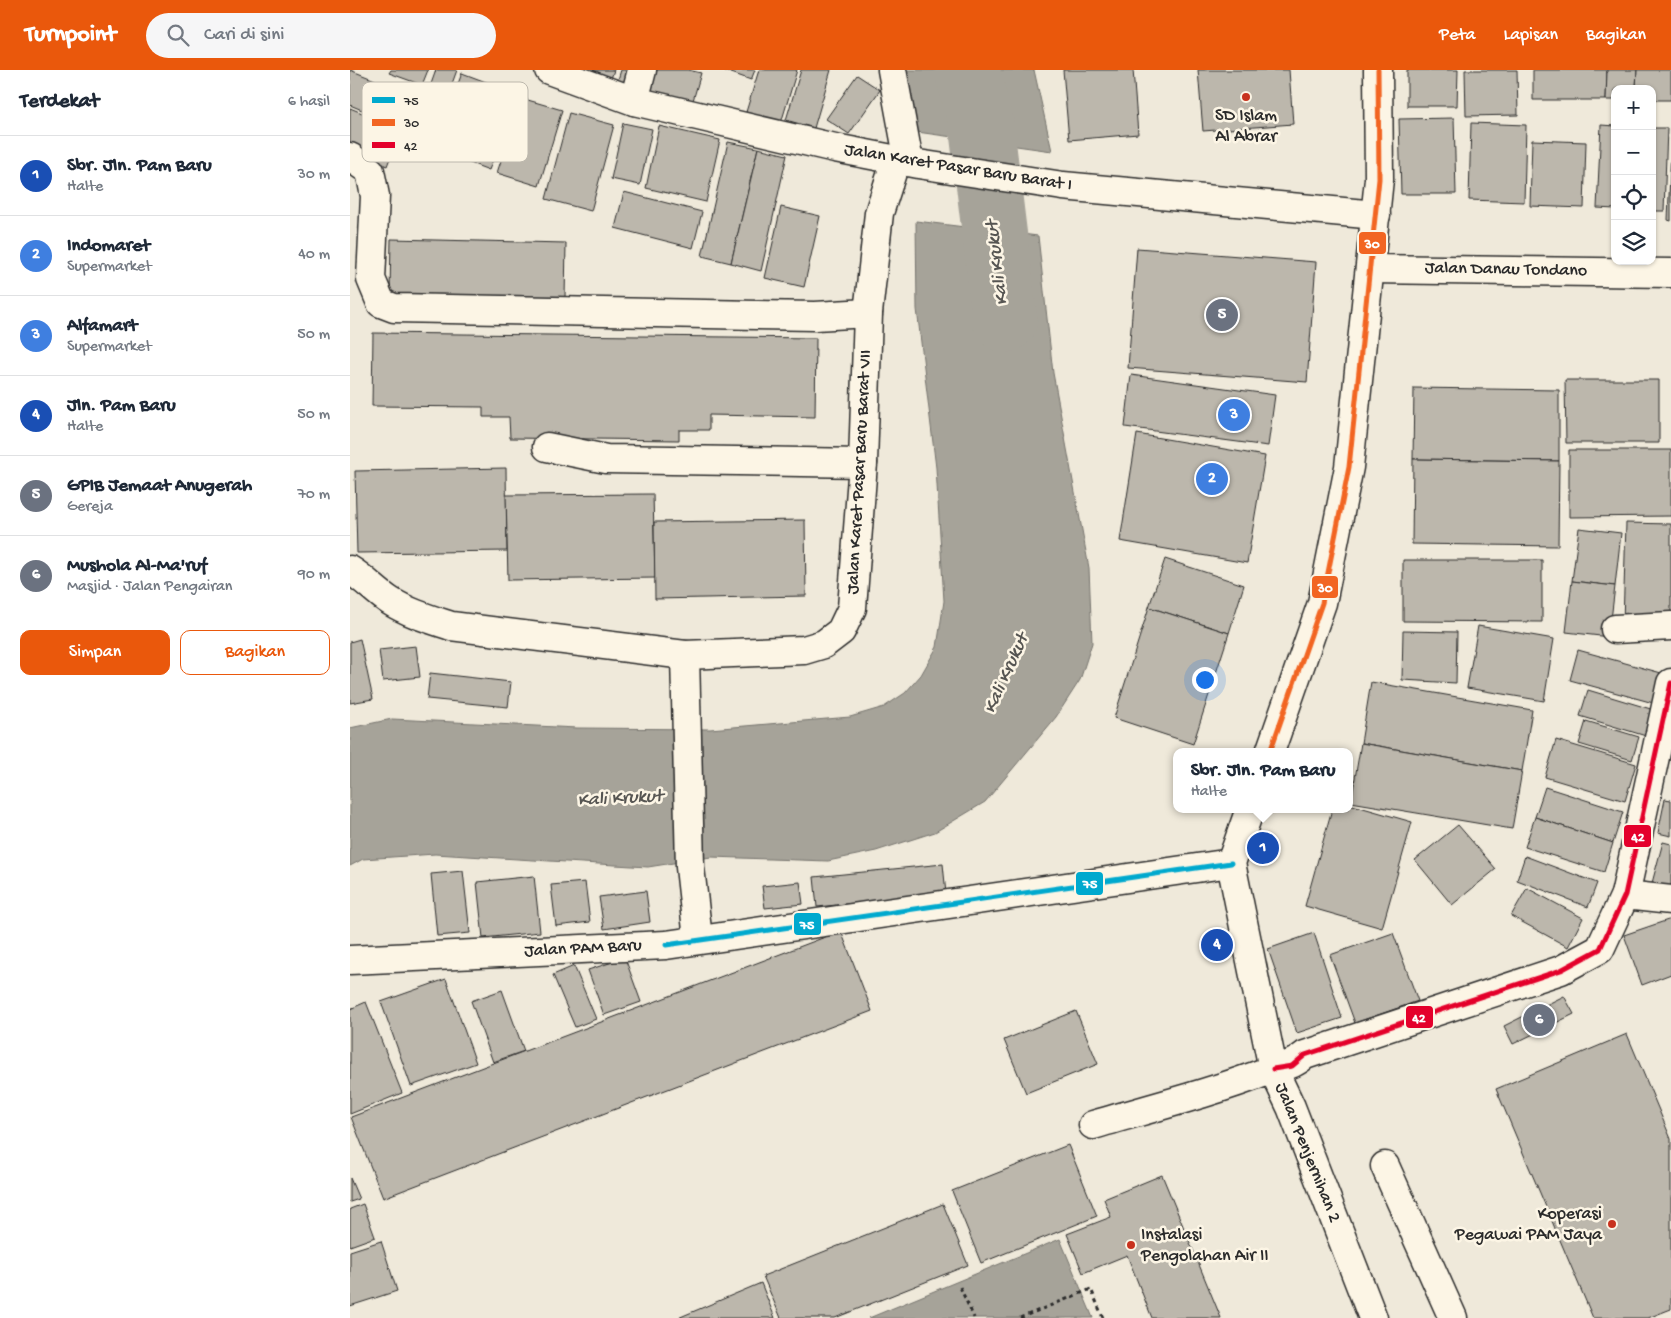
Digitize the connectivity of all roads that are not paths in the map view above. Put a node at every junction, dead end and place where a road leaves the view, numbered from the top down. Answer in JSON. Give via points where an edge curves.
{"nodes":[{"id":1,"x":549,"y":70,"type":"edge"},
{"id":2,"x":642,"y":70,"type":"edge"},
{"id":3,"x":892,"y":70,"type":"edge"},
{"id":4,"x":1378,"y":70,"type":"edge"},
{"id":5,"x":634,"y":101,"type":"junction"},
{"id":6,"x":350,"y":157,"type":"edge"},
{"id":7,"x":909,"y":162,"type":"junction"},
{"id":8,"x":1376,"y":215,"type":"junction"},
{"id":9,"x":1370,"y":268,"type":"junction"},
{"id":10,"x":1671,"y":273,"type":"edge"},
{"id":11,"x":868,"y":313,"type":"junction"},
{"id":12,"x":547,"y":447,"type":"dead end"},
{"id":13,"x":863,"y":463,"type":"junction"},
{"id":14,"x":350,"y":570,"type":"edge"},
{"id":15,"x":1671,"y":626,"type":"edge"},
{"id":16,"x":1615,"y":629,"type":"dead end"},
{"id":17,"x":685,"y":655,"type":"junction"},
{"id":18,"x":1671,"y":683,"type":"edge"},
{"id":19,"x":1271,"y":748,"type":"edge"},
{"id":20,"x":1249,"y":813,"type":"edge"},
{"id":21,"x":1231,"y":863,"type":"junction"},
{"id":22,"x":1625,"y":895,"type":"junction"},
{"id":23,"x":1671,"y":900,"type":"edge"},
{"id":24,"x":698,"y":940,"type":"junction"},
{"id":25,"x":350,"y":960,"type":"edge"},
{"id":26,"x":1273,"y":1069,"type":"junction"},
{"id":27,"x":1093,"y":1125,"type":"dead end"},
{"id":28,"x":1384,"y":1166,"type":"dead end"},
{"id":29,"x":1372,"y":1318,"type":"edge"},
{"id":30,"x":1453,"y":1318,"type":"edge"}],
"edges":[{"from":1,"to":5,"type":"street","name":"Jalan Karet Pasar Baru Barat I"},
{"from":2,"to":5,"type":"street"},
{"from":3,"to":7,"type":"street"},
{"from":4,"to":8,"type":"street","via":[[1379,179]]},
{"from":5,"to":7,"type":"street","name":"Jalan Karet Pasar Baru Barat I"},
{"from":6,"to":11,"type":"street","via":[[370,170],[375,196],[371,280],[382,303],[394,308],[815,316]]},
{"from":7,"to":8,"type":"street","name":"Jalan Karet Pasar Baru Barat I","via":[[1064,186]]},
{"from":7,"to":11,"type":"street","name":"Jalan Karet Pasar Baru Barat VII","via":[[879,213]]},
{"from":8,"to":9,"type":"street"},
{"from":9,"to":10,"type":"street","name":"Jalan Danau Tondano"},
{"from":9,"to":19,"type":"street","via":[[1349,467],[1322,603]]},
{"from":11,"to":13,"type":"street","name":"Jalan Karet Pasar Baru Barat VII"},
{"from":12,"to":13,"type":"street","via":[[606,459]]},
{"from":13,"to":17,"type":"street","name":"Jalan Karet Pasar Baru Barat VII","via":[[852,608],[841,631],[824,644],[804,650]]},
{"from":14,"to":17,"type":"street","name":"Jalan Karet Pasar Baru Barat VII","via":[[389,600],[418,615],[451,626]]},
{"from":15,"to":16,"type":"street"},
{"from":17,"to":24,"type":"street","via":[[690,867]]},
{"from":18,"to":22,"type":"street"},
{"from":20,"to":21,"type":"street"},
{"from":21,"to":24,"type":"street","name":"Jalan PAM Baru"},
{"from":21,"to":26,"type":"street","name":"Jalan Penjernihan 2"},
{"from":22,"to":23,"type":"street"},
{"from":22,"to":26,"type":"street","via":[[1600,950],[1561,970],[1305,1055],[1292,1066]]},
{"from":24,"to":25,"type":"street","name":"Jalan PAM Baru","via":[[666,945]]},
{"from":26,"to":27,"type":"street","via":[[1232,1085]]},
{"from":26,"to":29,"type":"street","name":"Jalan Penjernihan 2","via":[[1291,1107]]},
{"from":28,"to":30,"type":"street"}]}
